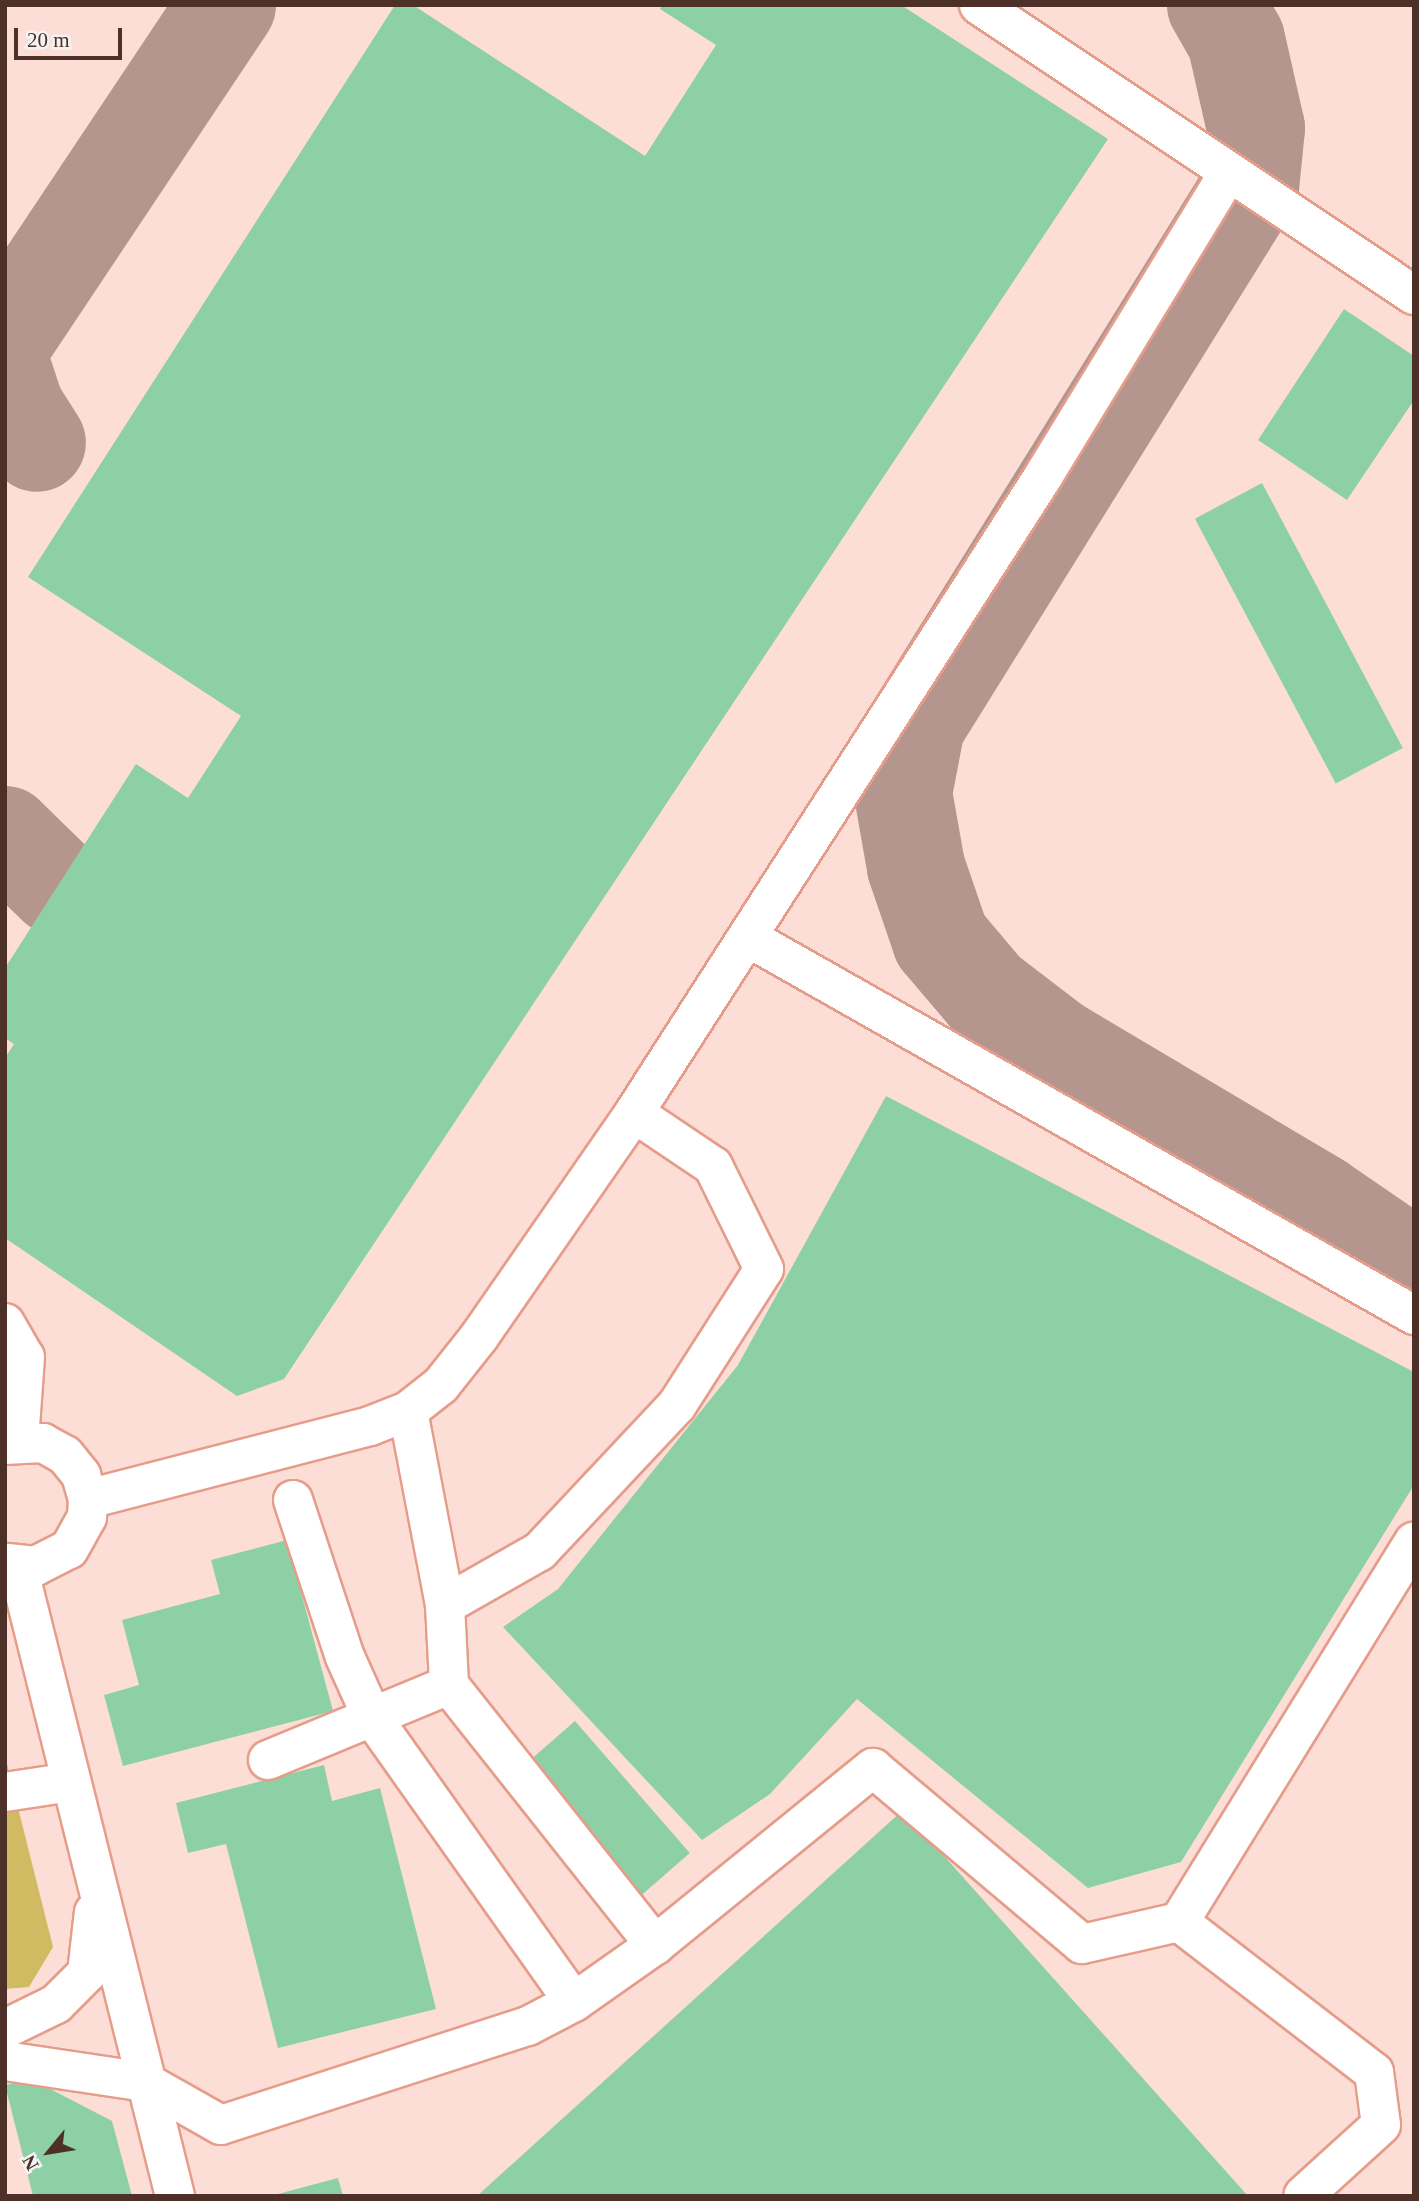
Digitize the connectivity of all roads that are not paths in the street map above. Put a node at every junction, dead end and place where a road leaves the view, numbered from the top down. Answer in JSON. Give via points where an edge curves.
{"nodes":[{"id":1,"x":979,"y":5,"type":"edge"},
{"id":2,"x":1228,"y":173,"type":"junction"},
{"id":3,"x":1414,"y":295,"type":"edge"},
{"id":4,"x":747,"y":937,"type":"junction"},
{"id":5,"x":634,"y":1113,"type":"junction"},
{"id":6,"x":1414,"y":1315,"type":"edge"},
{"id":7,"x":5,"y":1322,"type":"edge"},
{"id":8,"x":408,"y":1411,"type":"junction"},
{"id":9,"x":12,"y":1443,"type":"edge"},
{"id":10,"x":88,"y":1499,"type":"junction"},
{"id":11,"x":293,"y":1500,"type":"dead end"},
{"id":12,"x":1414,"y":1542,"type":"edge"},
{"id":13,"x":11,"y":1565,"type":"edge"},
{"id":14,"x":445,"y":1605,"type":"junction"},
{"id":15,"x":449,"y":1685,"type":"junction"},
{"id":16,"x":372,"y":1717,"type":"junction"},
{"id":17,"x":268,"y":1760,"type":"dead end"},
{"id":18,"x":71,"y":1782,"type":"junction"},
{"id":19,"x":5,"y":1792,"type":"edge"},
{"id":20,"x":94,"y":1876,"type":"junction"},
{"id":21,"x":1179,"y":1922,"type":"junction"},
{"id":22,"x":655,"y":1945,"type":"junction"},
{"id":23,"x":574,"y":2002,"type":"junction"},
{"id":24,"x":5,"y":2029,"type":"edge"},
{"id":25,"x":5,"y":2062,"type":"edge"},
{"id":26,"x":145,"y":2082,"type":"junction"},
{"id":27,"x":174,"y":2196,"type":"edge"},
{"id":28,"x":1303,"y":2196,"type":"edge"}],
"edges":[{"from":1,"to":2,"type":"lane"},
{"from":2,"to":3,"type":"lane"},
{"from":2,"to":4,"type":"lane","via":[[1044,475]]},
{"from":4,"to":5,"type":"lane"},
{"from":4,"to":6,"type":"lane"},
{"from":5,"to":8,"type":"lane","via":[[479,1337],[441,1385]]},
{"from":5,"to":14,"type":"lane","via":[[713,1166],[764,1269],[677,1405],[540,1551]]},
{"from":7,"to":9,"type":"lane","via":[[25,1357]]},
{"from":8,"to":10,"type":"lane","via":[[370,1426]]},
{"from":8,"to":14,"type":"lane"},
{"from":9,"to":10,"type":"lane","via":[[43,1443],[65,1455],[81,1475]]},
{"from":10,"to":13,"type":"lane","via":[[87,1517],[69,1549],[54,1560]]},
{"from":11,"to":16,"type":"lane","via":[[345,1657]]},
{"from":12,"to":21,"type":"lane"},
{"from":13,"to":18,"type":"lane"},
{"from":14,"to":15,"type":"lane"},
{"from":15,"to":16,"type":"lane"},
{"from":15,"to":22,"type":"lane"},
{"from":16,"to":17,"type":"lane"},
{"from":16,"to":23,"type":"lane"},
{"from":18,"to":19,"type":"lane"},
{"from":18,"to":20,"type":"lane"},
{"from":20,"to":24,"type":"lane","via":[[87,1973],[56,2004]]},
{"from":20,"to":26,"type":"lane"},
{"from":21,"to":22,"type":"lane","via":[[1082,1944],[873,1768]]},
{"from":21,"to":28,"type":"lane","via":[[1374,2072],[1381,2125]]},
{"from":22,"to":23,"type":"lane"},
{"from":23,"to":26,"type":"lane","via":[[527,2026],[221,2125]]},
{"from":25,"to":26,"type":"lane"},
{"from":26,"to":27,"type":"lane"}]}
